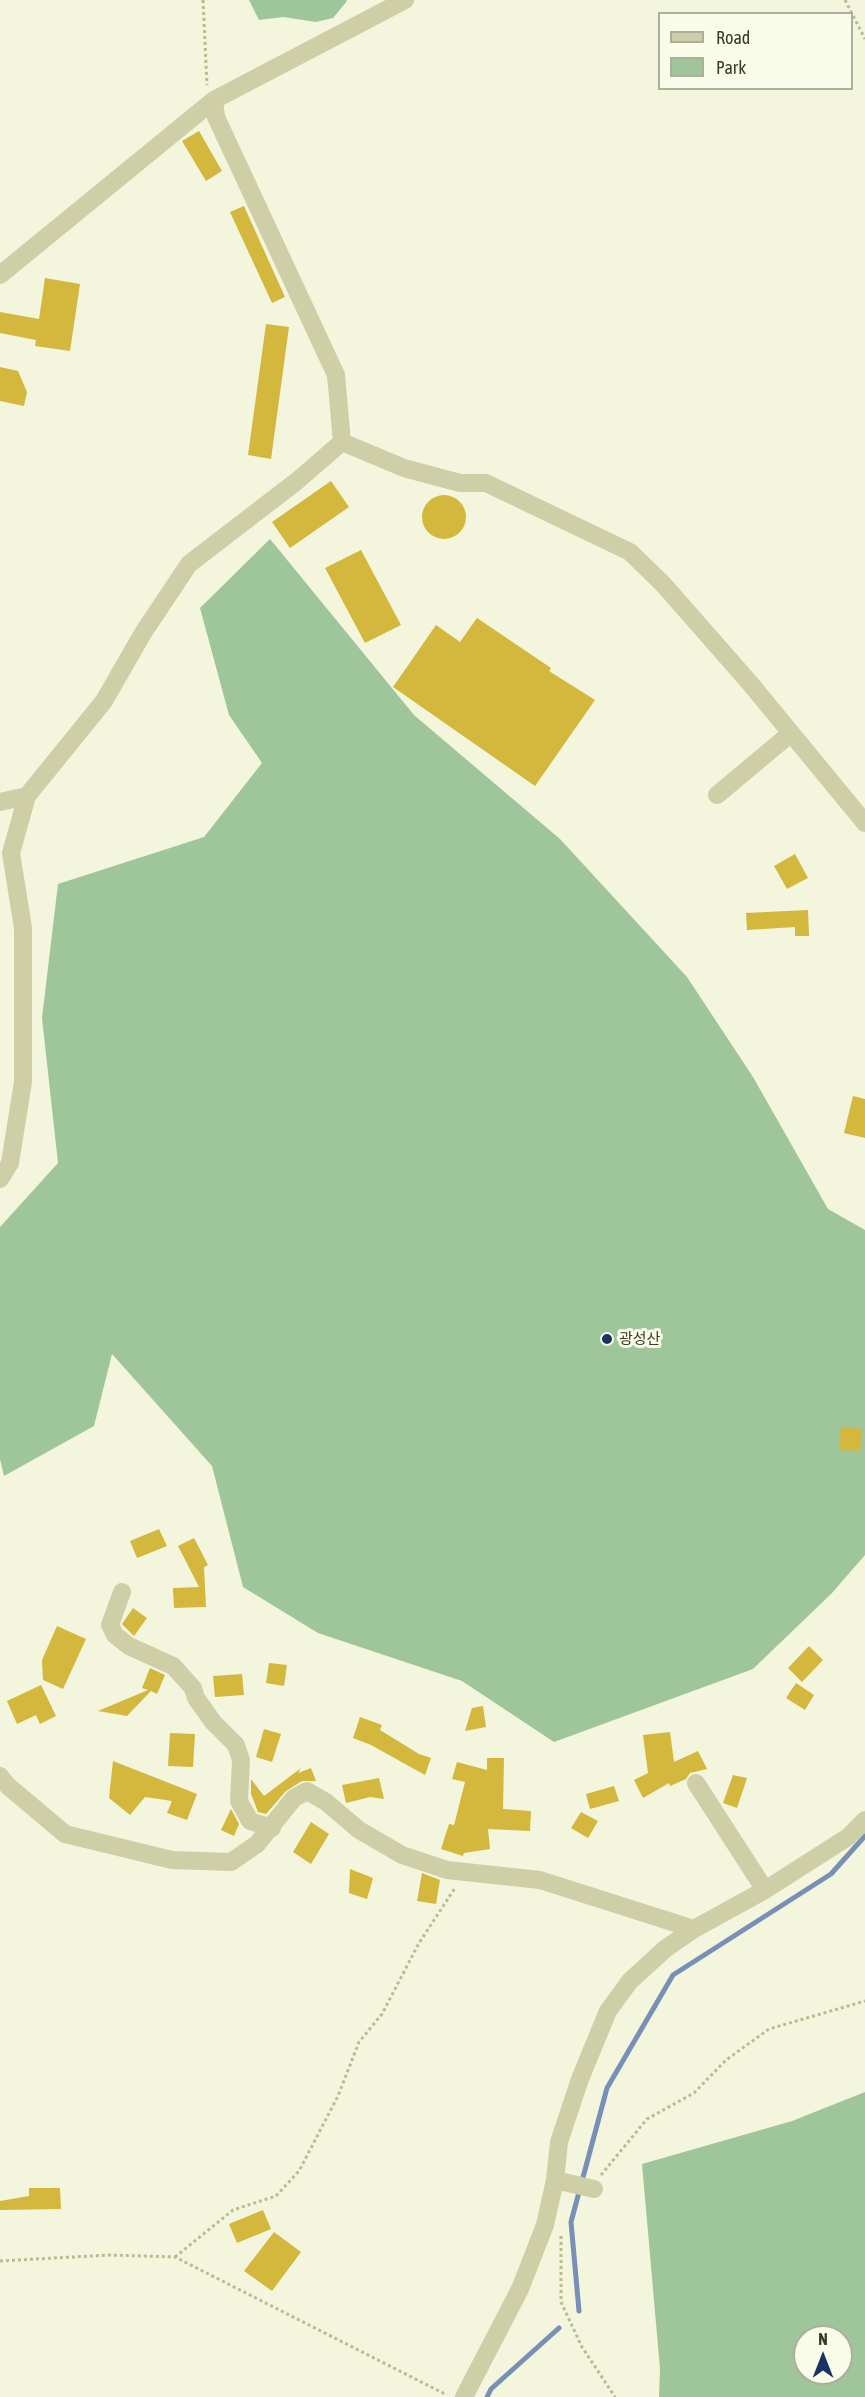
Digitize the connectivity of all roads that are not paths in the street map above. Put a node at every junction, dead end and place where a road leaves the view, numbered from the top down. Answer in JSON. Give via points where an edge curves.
{"nodes":[{"id":1,"x":405,"y":0,"type":"edge"},
{"id":2,"x":214,"y":100,"type":"junction"},
{"id":3,"x":0,"y":275,"type":"edge"},
{"id":4,"x":342,"y":442,"type":"junction"},
{"id":5,"x":790,"y":734,"type":"junction"},
{"id":6,"x":717,"y":795,"type":"dead end"},
{"id":7,"x":27,"y":796,"type":"junction"},
{"id":8,"x":0,"y":802,"type":"edge"},
{"id":9,"x":865,"y":823,"type":"edge"},
{"id":10,"x":0,"y":1179,"type":"edge"},
{"id":11,"x":122,"y":1592,"type":"dead end"},
{"id":12,"x":0,"y":1776,"type":"edge"},
{"id":13,"x":696,"y":1783,"type":"dead end"},
{"id":14,"x":865,"y":1820,"type":"edge"},
{"id":15,"x":272,"y":1828,"type":"junction"},
{"id":16,"x":765,"y":1890,"type":"junction"},
{"id":17,"x":694,"y":1929,"type":"junction"},
{"id":18,"x":555,"y":2180,"type":"junction"},
{"id":19,"x":594,"y":2189,"type":"road end"},
{"id":20,"x":464,"y":2397,"type":"edge"}],
"edges":[{"from":1,"to":2,"type":"street"},
{"from":2,"to":3,"type":"street"},
{"from":2,"to":4,"type":"street","via":[[216,117],[336,375]]},
{"from":4,"to":5,"type":"street","via":[[404,468],[460,483],[486,483],[630,552],[663,584]]},
{"from":4,"to":7,"type":"street","via":[[189,564],[104,701]]},
{"from":5,"to":6,"type":"street"},
{"from":5,"to":9,"type":"street"},
{"from":7,"to":8,"type":"street"},
{"from":7,"to":10,"type":"street","via":[[12,853],[23,928],[23,1082],[10,1163]]},
{"from":11,"to":15,"type":"street","via":[[110,1625],[115,1635],[129,1646],[173,1666],[193,1688],[213,1722],[236,1745],[241,1760],[238,1801],[250,1821]]},
{"from":12,"to":15,"type":"street","via":[[65,1834],[172,1860],[231,1862]]},
{"from":13,"to":16,"type":"street"},
{"from":14,"to":16,"type":"street","via":[[849,1837]]},
{"from":15,"to":17,"type":"street","via":[[294,1798],[306,1791],[359,1830],[402,1855],[447,1870],[540,1880]]},
{"from":16,"to":17,"type":"street"},
{"from":17,"to":18,"type":"street","via":[[630,1981],[608,2011],[559,2142]]},
{"from":18,"to":19,"type":"street"},
{"from":18,"to":20,"type":"street","via":[[545,2224],[520,2289]]}]}
